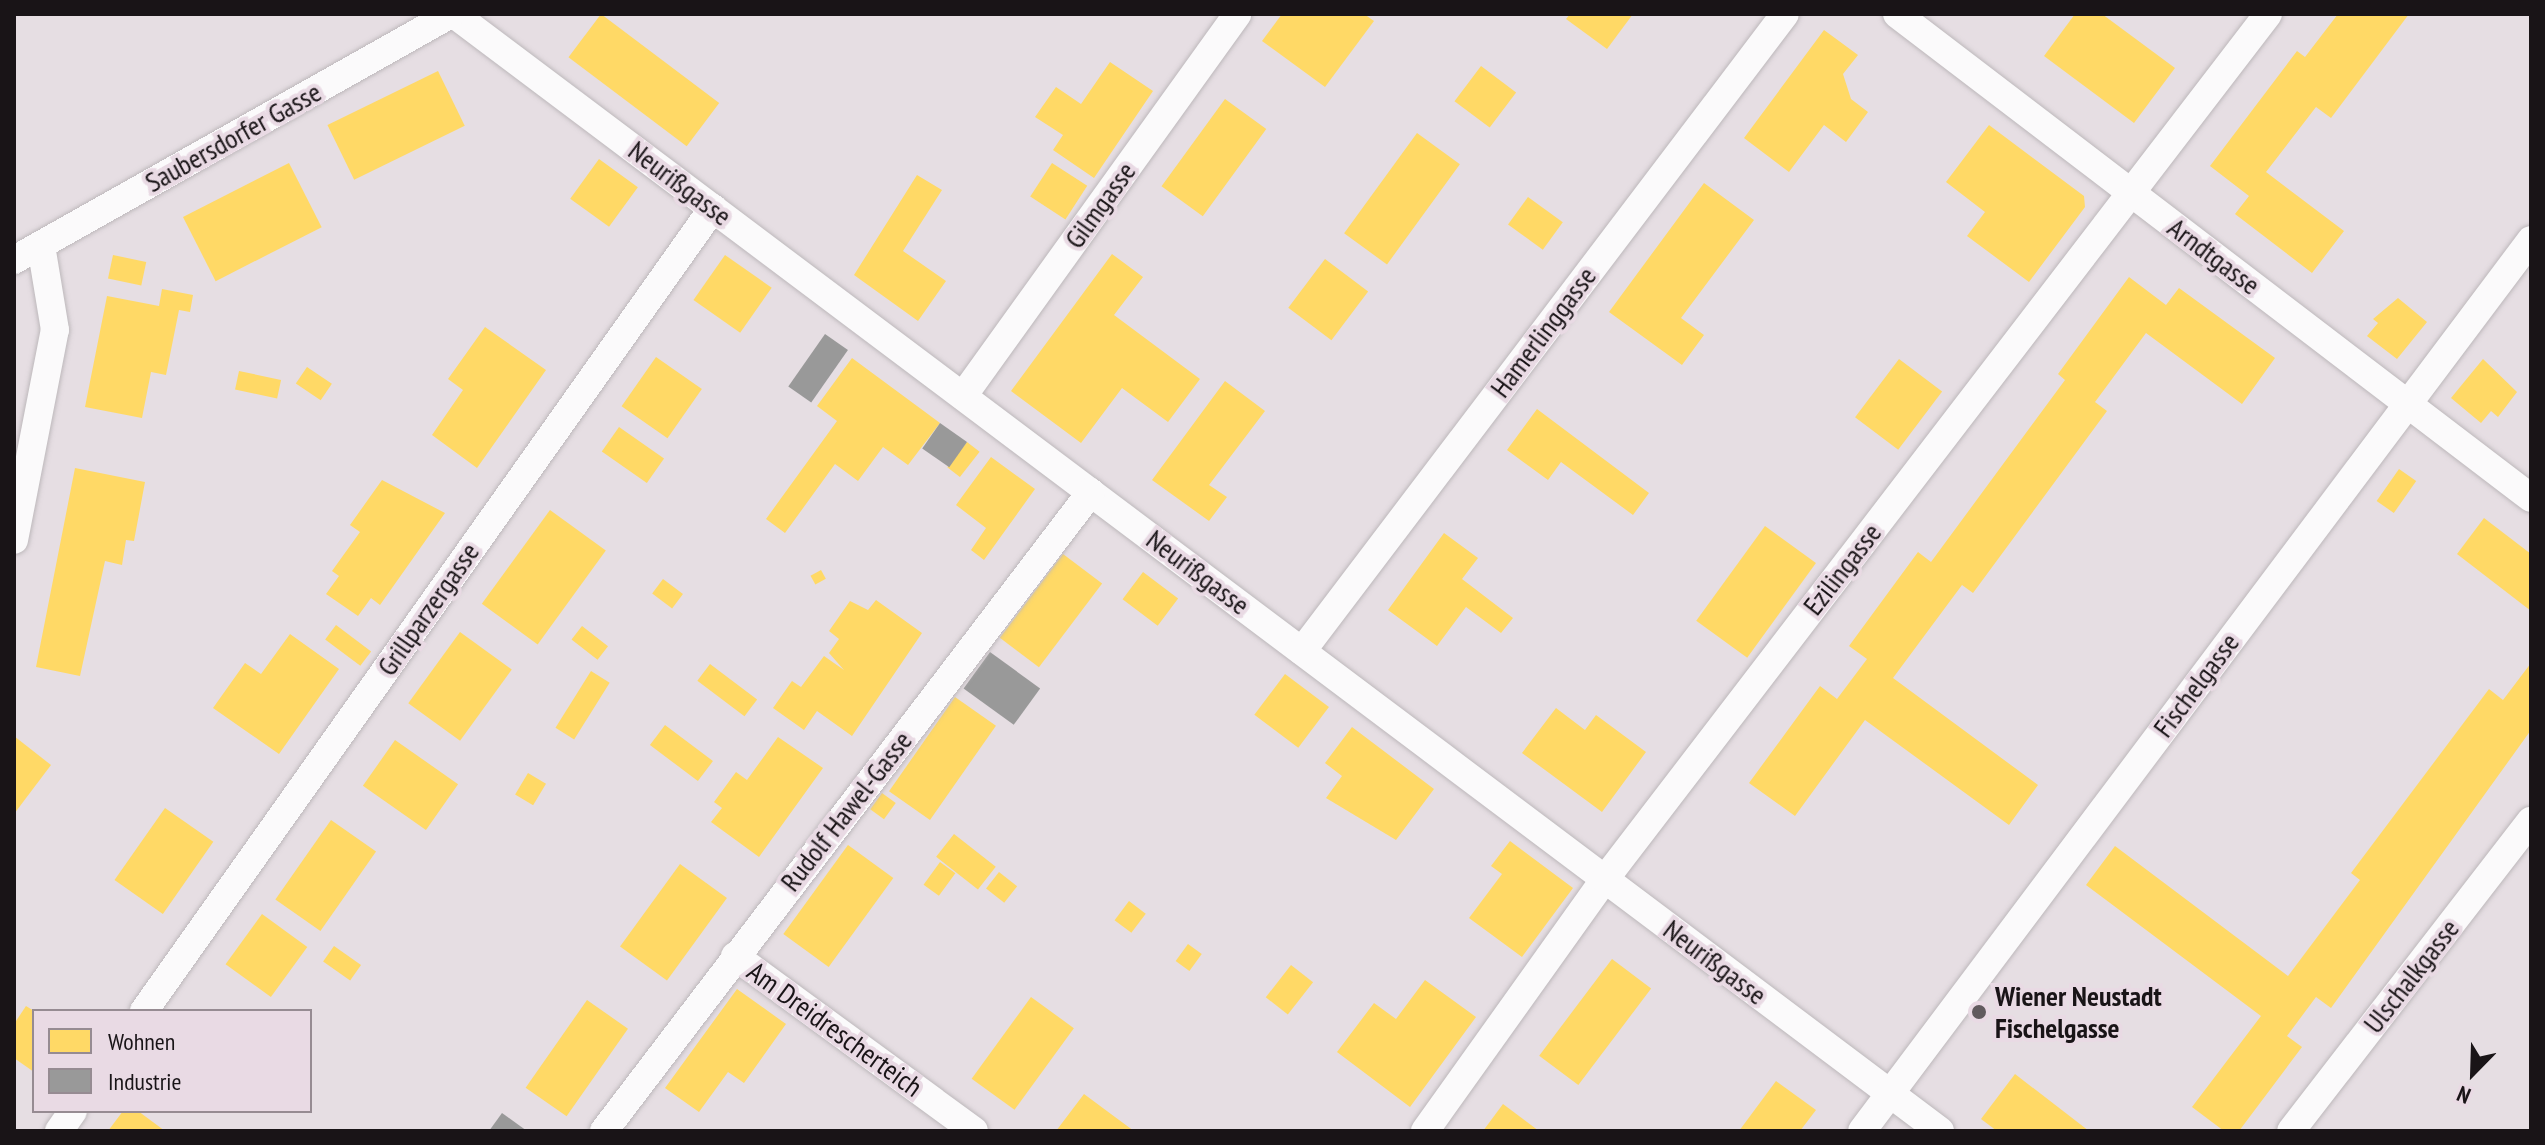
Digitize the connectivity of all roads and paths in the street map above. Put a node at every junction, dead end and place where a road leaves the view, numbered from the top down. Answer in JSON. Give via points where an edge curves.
{"nodes":[{"id":1,"x":453,"y":14,"type":"edge"},
{"id":2,"x":1237,"y":14,"type":"edge"},
{"id":3,"x":1785,"y":14,"type":"edge"},
{"id":4,"x":1897,"y":14,"type":"edge"},
{"id":5,"x":2268,"y":14,"type":"edge"},
{"id":6,"x":2131,"y":193,"type":"junction"},
{"id":7,"x":713,"y":208,"type":"junction"},
{"id":8,"x":2531,"y":240,"type":"edge"},
{"id":9,"x":41,"y":245,"type":"junction"},
{"id":10,"x":14,"y":260,"type":"edge"},
{"id":11,"x":963,"y":396,"type":"junction"},
{"id":12,"x":2407,"y":404,"type":"junction"},
{"id":13,"x":1091,"y":492,"type":"junction"},
{"id":14,"x":2531,"y":498,"type":"edge"},
{"id":15,"x":14,"y":540,"type":"edge"},
{"id":16,"x":1302,"y":651,"type":"junction"},
{"id":17,"x":2531,"y":821,"type":"edge"},
{"id":18,"x":1605,"y":879,"type":"junction"},
{"id":19,"x":735,"y":956,"type":"junction"},
{"id":20,"x":145,"y":1009,"type":"edge"},
{"id":21,"x":1891,"y":1093,"type":"junction"},
{"id":22,"x":72,"y":1113,"type":"edge"},
{"id":23,"x":59,"y":1131,"type":"edge"},
{"id":24,"x":604,"y":1131,"type":"edge"},
{"id":25,"x":974,"y":1131,"type":"edge"},
{"id":26,"x":1425,"y":1131,"type":"edge"},
{"id":27,"x":1862,"y":1131,"type":"edge"},
{"id":28,"x":1940,"y":1131,"type":"edge"},
{"id":29,"x":2291,"y":1131,"type":"edge"}],
"edges":[{"from":1,"to":7,"type":"street","name":"Neurißgasse"},
{"from":1,"to":9,"type":"street","name":"Saubersdorfer Gasse"},
{"from":2,"to":11,"type":"street","name":"Gilmgasse"},
{"from":3,"to":16,"type":"street","name":"Hamerlinggasse"},
{"from":4,"to":6,"type":"street","name":"Arndtgasse"},
{"from":5,"to":6,"type":"street","name":"Ezilingasse"},
{"from":6,"to":12,"type":"street","name":"Arndtgasse"},
{"from":6,"to":18,"type":"street","name":"Ezilingasse"},
{"from":7,"to":11,"type":"street","name":"Neurißgasse"},
{"from":7,"to":20,"type":"street","name":"Grillparzergasse"},
{"from":8,"to":12,"type":"street","name":"Fischelgasse"},
{"from":9,"to":10,"type":"street","name":"Saubersdorfer Gasse"},
{"from":9,"to":15,"type":"street","via":[[55,330]]},
{"from":11,"to":13,"type":"street","name":"Neurißgasse"},
{"from":12,"to":14,"type":"street","name":"Arndtgasse"},
{"from":12,"to":21,"type":"street","name":"Fischelgasse"},
{"from":13,"to":16,"type":"street","name":"Neurißgasse"},
{"from":13,"to":19,"type":"street","name":"Rudolf Hawel-Gasse"},
{"from":16,"to":18,"type":"street","name":"Neurißgasse"},
{"from":17,"to":29,"type":"street","name":"Ulschalkgasse"},
{"from":18,"to":21,"type":"street","name":"Neurißgasse"},
{"from":18,"to":26,"type":"street","name":"Ezilingasse"},
{"from":19,"to":24,"type":"street","name":"Rudolf Hawel-Gasse"},
{"from":19,"to":25,"type":"street","name":"Am Dreidrescherteich"},
{"from":21,"to":27,"type":"street","name":"Fischelgasse"},
{"from":21,"to":28,"type":"street","name":"Neurißgasse"},
{"from":22,"to":23,"type":"street"}]}
